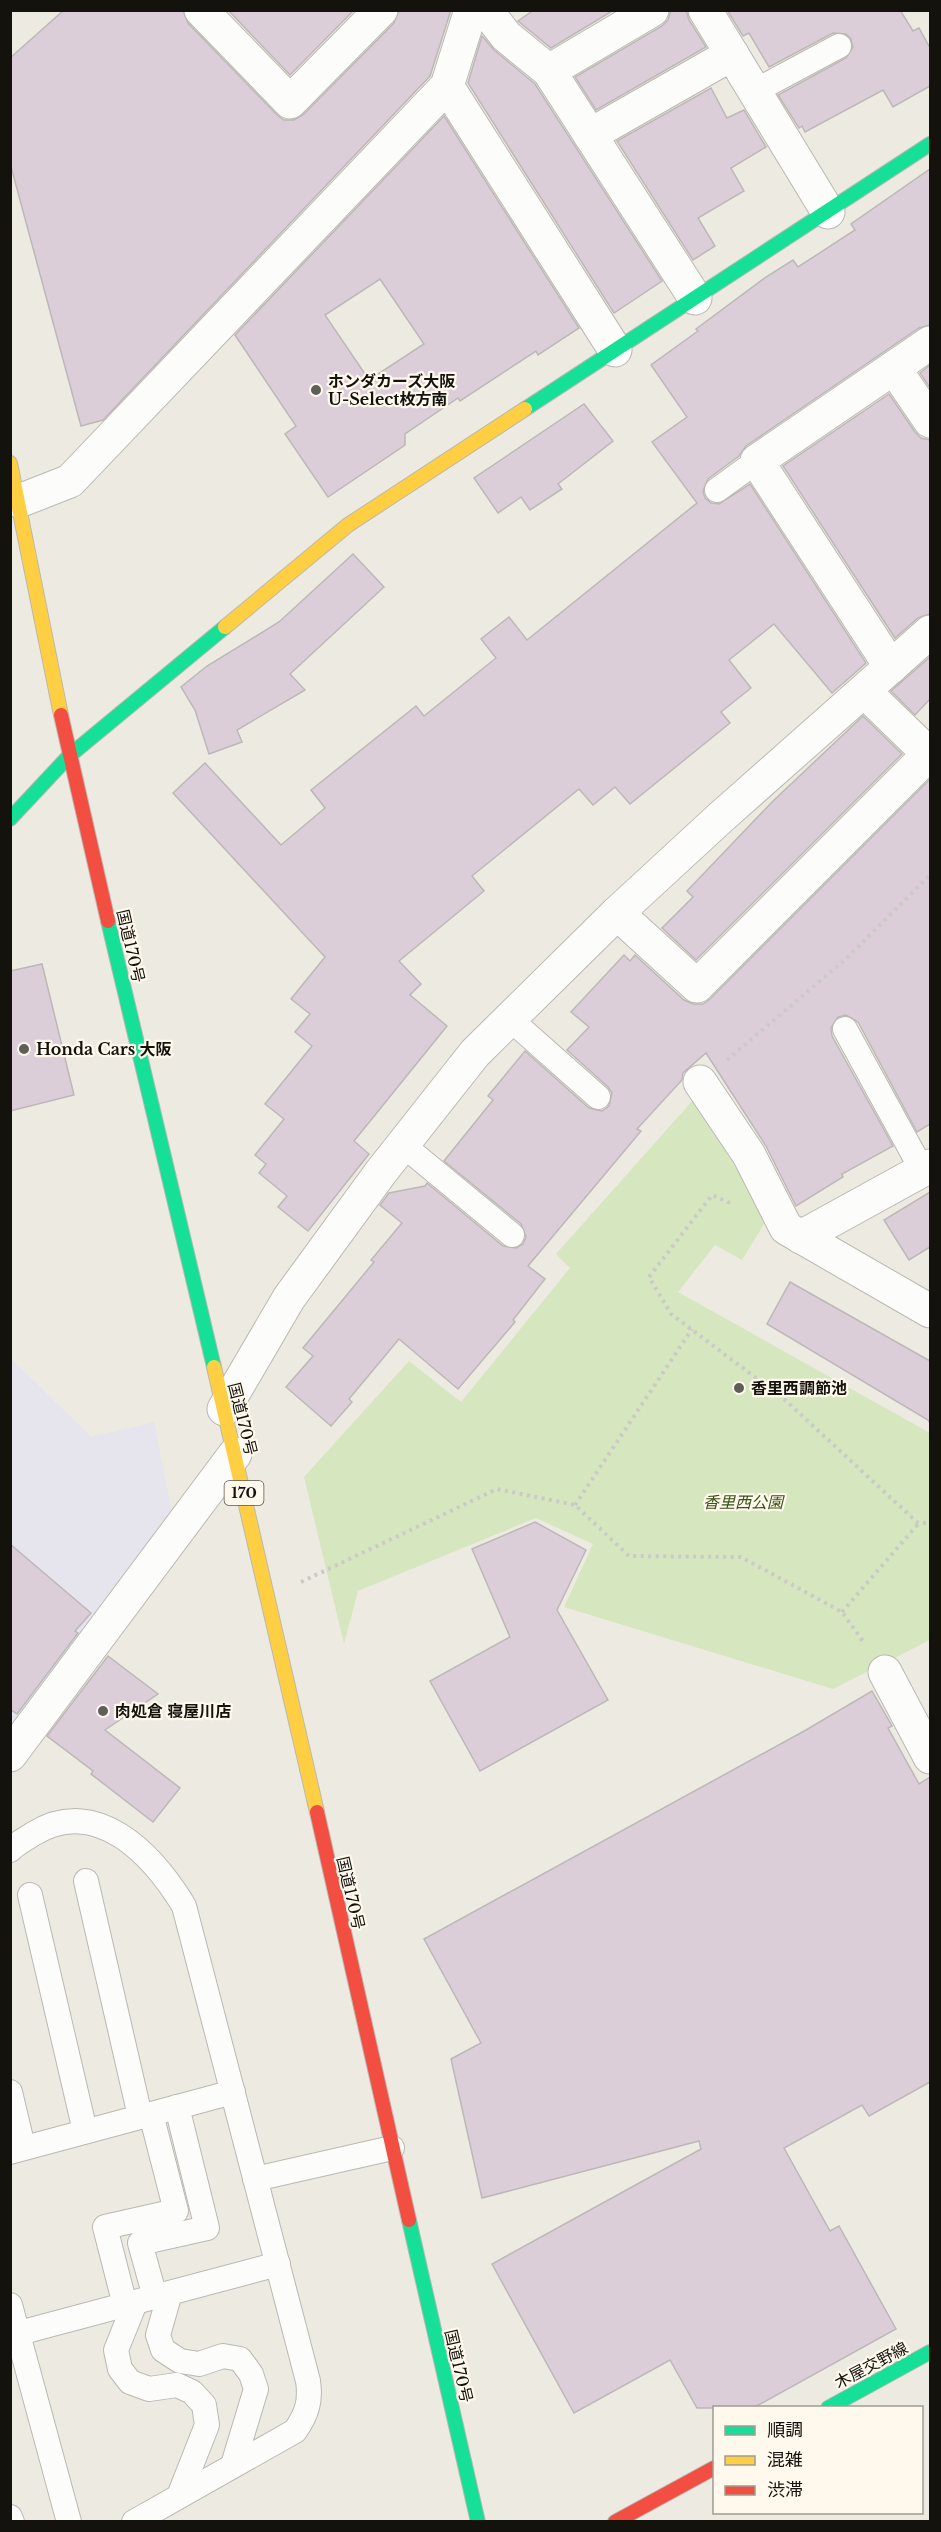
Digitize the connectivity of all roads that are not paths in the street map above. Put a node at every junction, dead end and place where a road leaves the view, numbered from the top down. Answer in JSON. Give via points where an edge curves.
{"nodes":[{"id":1,"x":201,"y":10,"type":"edge"},
{"id":2,"x":381,"y":10,"type":"edge"},
{"id":3,"x":471,"y":10,"type":"edge"},
{"id":4,"x":486,"y":10,"type":"edge"},
{"id":5,"x":652,"y":10,"type":"edge"},
{"id":6,"x":705,"y":10,"type":"edge"},
{"id":7,"x":839,"y":46,"type":"dead end"},
{"id":8,"x":732,"y":54,"type":"junction"},
{"id":9,"x":549,"y":71,"type":"junction"},
{"id":10,"x":447,"y":86,"type":"junction"},
{"id":11,"x":755,"y":91,"type":"junction"},
{"id":12,"x":590,"y":135,"type":"junction"},
{"id":13,"x":930,"y":144,"type":"edge"},
{"id":14,"x":828,"y":212,"type":"junction"},
{"id":15,"x":695,"y":298,"type":"junction"},
{"id":16,"x":930,"y":343,"type":"edge"},
{"id":17,"x":615,"y":350,"type":"junction"},
{"id":18,"x":894,"y":368,"type":"junction"},
{"id":19,"x":930,"y":421,"type":"edge"},
{"id":20,"x":757,"y":461,"type":"junction"},
{"id":21,"x":10,"y":463,"type":"edge"},
{"id":22,"x":717,"y":490,"type":"dead end"},
{"id":23,"x":19,"y":501,"type":"junction"},
{"id":24,"x":930,"y":632,"type":"edge"},
{"id":25,"x":891,"y":667,"type":"junction"},
{"id":26,"x":864,"y":691,"type":"junction"},
{"id":27,"x":69,"y":756,"type":"junction"},
{"id":28,"x":10,"y":819,"type":"edge"},
{"id":29,"x":617,"y":913,"type":"junction"},
{"id":30,"x":510,"y":1019,"type":"junction"},
{"id":31,"x":845,"y":1029,"type":"dead end"},
{"id":32,"x":700,"y":1082,"type":"road end"},
{"id":33,"x":598,"y":1097,"type":"dead end"},
{"id":34,"x":403,"y":1145,"type":"junction"},
{"id":35,"x":926,"y":1168,"type":"edge"},
{"id":36,"x":512,"y":1235,"type":"dead end"},
{"id":37,"x":801,"y":1237,"type":"junction"},
{"id":38,"x":930,"y":1311,"type":"edge"},
{"id":39,"x":224,"y":1409,"type":"junction"},
{"id":40,"x":235,"y":1454,"type":"junction"},
{"id":41,"x":885,"y":1672,"type":"road end"},
{"id":42,"x":10,"y":1755,"type":"edge"},
{"id":43,"x":930,"y":1757,"type":"edge"},
{"id":44,"x":10,"y":1850,"type":"edge"},
{"id":45,"x":86,"y":1881,"type":"dead end"},
{"id":46,"x":30,"y":1895,"type":"dead end"},
{"id":47,"x":10,"y":2092,"type":"edge"},
{"id":48,"x":233,"y":2092,"type":"junction"},
{"id":49,"x":177,"y":2107,"type":"junction"},
{"id":50,"x":146,"y":2115,"type":"junction"},
{"id":51,"x":85,"y":2131,"type":"junction"},
{"id":52,"x":392,"y":2148,"type":"junction"},
{"id":53,"x":17,"y":2150,"type":"edge"},
{"id":54,"x":255,"y":2179,"type":"junction"},
{"id":55,"x":278,"y":2264,"type":"junction"},
{"id":56,"x":146,"y":2299,"type":"junction"},
{"id":57,"x":10,"y":2305,"type":"edge"},
{"id":58,"x":19,"y":2333,"type":"junction"},
{"id":59,"x":930,"y":2352,"type":"edge"},
{"id":60,"x":832,"y":2406,"type":"edge"},
{"id":61,"x":233,"y":2465,"type":"junction"},
{"id":62,"x":713,"y":2469,"type":"edge"},
{"id":63,"x":179,"y":2496,"type":"junction"},
{"id":64,"x":10,"y":2517,"type":"edge"},
{"id":65,"x":12,"y":2522,"type":"edge"},
{"id":66,"x":69,"y":2522,"type":"edge"},
{"id":67,"x":134,"y":2522,"type":"edge"},
{"id":68,"x":478,"y":2522,"type":"edge"},
{"id":69,"x":615,"y":2522,"type":"edge"}],
"edges":[{"from":1,"to":2,"type":"street","via":[[290,102]]},
{"from":3,"to":10,"type":"street"},
{"from":4,"to":9,"type":"street","via":[[506,36]]},
{"from":5,"to":9,"type":"street"},
{"from":6,"to":8,"type":"street"},
{"from":7,"to":11,"type":"lane"},
{"from":8,"to":11,"type":"street"},
{"from":8,"to":12,"type":"street"},
{"from":9,"to":12,"type":"street"},
{"from":10,"to":17,"type":"street"},
{"from":10,"to":23,"type":"street","via":[[70,481]]},
{"from":11,"to":14,"type":"street"},
{"from":12,"to":15,"type":"street"},
{"from":13,"to":14,"type":"main road"},
{"from":14,"to":15,"type":"main road"},
{"from":15,"to":17,"type":"main road"},
{"from":16,"to":18,"type":"street"},
{"from":17,"to":27,"type":"main road","via":[[348,525]]},
{"from":18,"to":19,"type":"street"},
{"from":18,"to":20,"type":"street"},
{"from":20,"to":22,"type":"lane"},
{"from":20,"to":25,"type":"street"},
{"from":21,"to":23,"type":"main road","name":"国道170号","number":"170"},
{"from":23,"to":27,"type":"main road","name":"国道170号","number":"170"},
{"from":24,"to":25,"type":"street"},
{"from":25,"to":26,"type":"street"},
{"from":26,"to":29,"type":"street"},
{"from":26,"to":29,"type":"street","via":[[929,754],[698,986]]},
{"from":27,"to":28,"type":"main road"},
{"from":27,"to":39,"type":"main road","name":"国道170号","number":"170"},
{"from":29,"to":30,"type":"street"},
{"from":30,"to":33,"type":"lane"},
{"from":30,"to":34,"type":"street","via":[[475,1053]]},
{"from":31,"to":35,"type":"lane"},
{"from":32,"to":37,"type":"street","via":[[749,1155],[786,1228]]},
{"from":34,"to":36,"type":"lane"},
{"from":34,"to":39,"type":"street","via":[[289,1298]]},
{"from":35,"to":37,"type":"street"},
{"from":37,"to":38,"type":"street"},
{"from":39,"to":40,"type":"main road","name":"国道170号","number":"170"},
{"from":40,"to":42,"type":"street"},
{"from":40,"to":52,"type":"main road","name":"国道170号","number":"170"},
{"from":41,"to":43,"type":"street"},
{"from":44,"to":48,"type":"lane","via":[[48,1825],[74,1820],[106,1826],[135,1846],[166,1876],[184,1906]]},
{"from":45,"to":50,"type":"lane"},
{"from":46,"to":51,"type":"lane"},
{"from":47,"to":53,"type":"lane"},
{"from":48,"to":49,"type":"lane"},
{"from":48,"to":54,"type":"lane"},
{"from":49,"to":50,"type":"lane"},
{"from":49,"to":56,"type":"lane","via":[[207,2228],[140,2243]]},
{"from":50,"to":51,"type":"lane"},
{"from":50,"to":56,"type":"lane","via":[[176,2211],[105,2227]]},
{"from":51,"to":53,"type":"lane"},
{"from":52,"to":54,"type":"lane"},
{"from":52,"to":68,"type":"main road","name":"国道170号","number":"170"},
{"from":54,"to":55,"type":"lane"},
{"from":55,"to":56,"type":"lane"},
{"from":55,"to":61,"type":"lane","via":[[310,2396],[305,2417],[295,2431]]},
{"from":56,"to":58,"type":"lane"},
{"from":56,"to":61,"type":"lane","via":[[163,2350],[180,2361],[199,2364],[223,2356],[240,2359],[251,2374],[256,2389]]},
{"from":56,"to":63,"type":"lane","via":[[116,2350],[120,2369],[130,2382],[149,2389],[177,2385],[192,2392],[204,2405],[207,2425]]},
{"from":57,"to":58,"type":"lane"},
{"from":58,"to":66,"type":"lane"},
{"from":59,"to":60,"type":"main road","name":"木屋交野線"},
{"from":61,"to":63,"type":"lane"},
{"from":62,"to":69,"type":"main road"},
{"from":63,"to":67,"type":"lane"},
{"from":64,"to":65,"type":"lane"}]}
